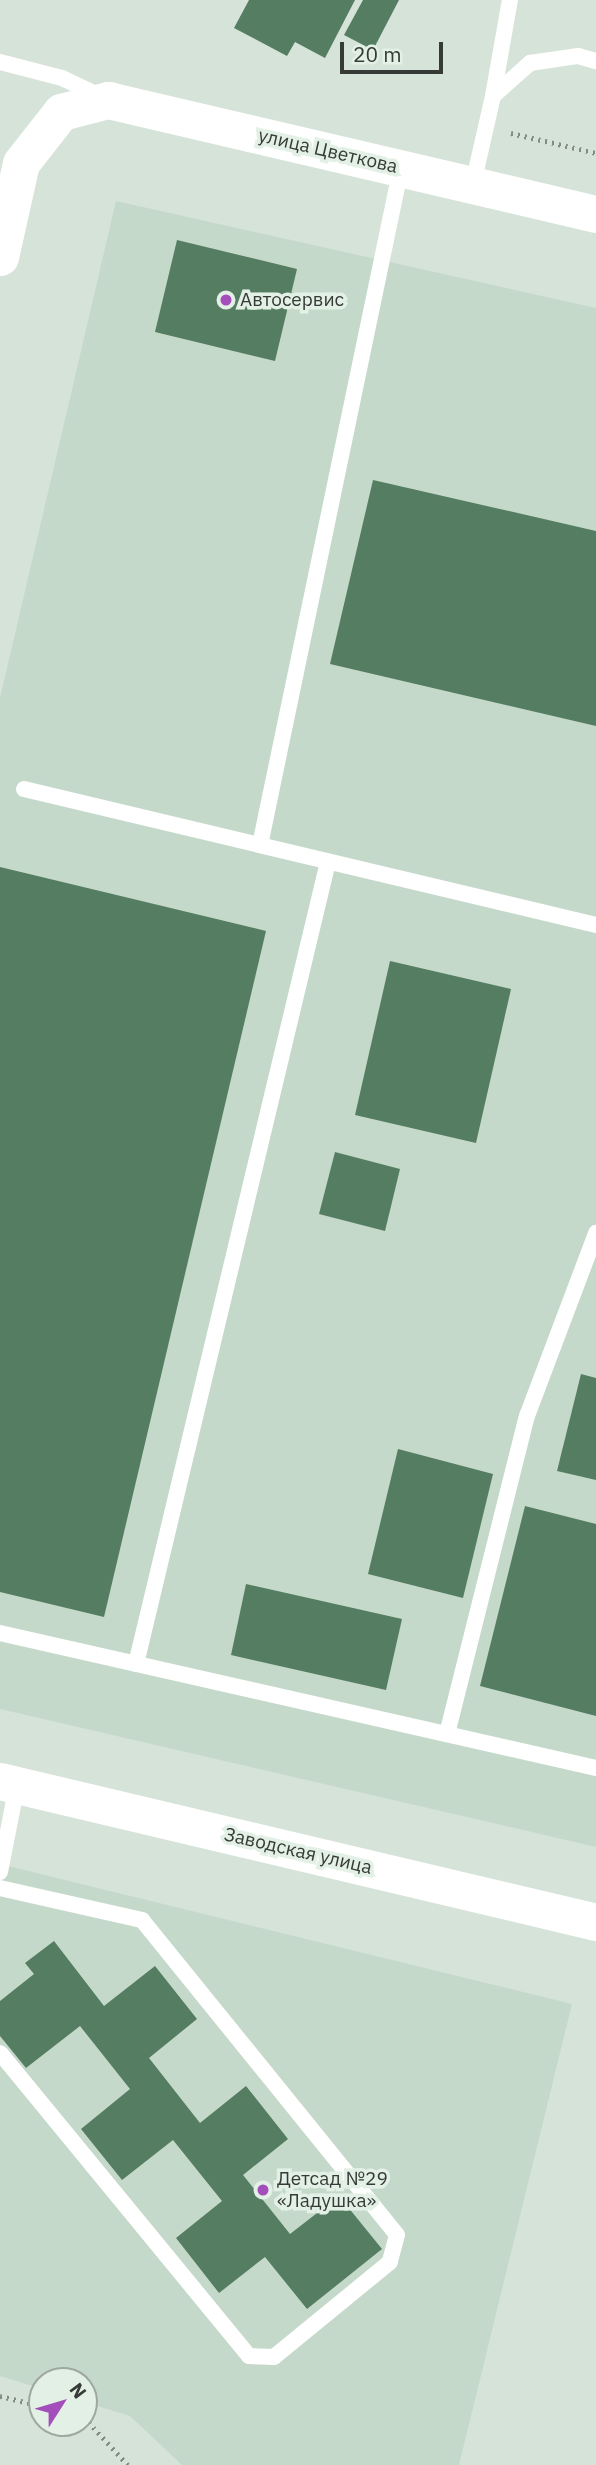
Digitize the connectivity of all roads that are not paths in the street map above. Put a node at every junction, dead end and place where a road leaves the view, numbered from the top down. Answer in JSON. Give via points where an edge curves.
{"nodes":[{"id":1,"x":510,"y":0,"type":"edge"},
{"id":2,"x":596,"y":61,"type":"edge"},
{"id":3,"x":0,"y":62,"type":"edge"},
{"id":4,"x":493,"y":96,"type":"junction"},
{"id":5,"x":108,"y":100,"type":"junction"},
{"id":6,"x":401,"y":168,"type":"junction"},
{"id":7,"x":473,"y":184,"type":"junction"},
{"id":8,"x":596,"y":214,"type":"edge"},
{"id":9,"x":0,"y":257,"type":"edge"},
{"id":10,"x":24,"y":789,"type":"dead end"},
{"id":11,"x":260,"y":845,"type":"junction"},
{"id":12,"x":328,"y":862,"type":"junction"},
{"id":13,"x":596,"y":925,"type":"edge"},
{"id":14,"x":596,"y":1233,"type":"edge"},
{"id":15,"x":0,"y":1633,"type":"edge"},
{"id":16,"x":136,"y":1664,"type":"junction"},
{"id":17,"x":447,"y":1734,"type":"junction"},
{"id":18,"x":596,"y":1768,"type":"edge"},
{"id":19,"x":8,"y":1782,"type":"edge"},
{"id":20,"x":0,"y":1872,"type":"edge"},
{"id":21,"x":0,"y":1888,"type":"edge"},
{"id":22,"x":596,"y":1922,"type":"edge"},
{"id":23,"x":0,"y":2053,"type":"edge"}],
"edges":[{"from":1,"to":4,"type":"lane"},
{"from":2,"to":4,"type":"lane","via":[[578,56],[530,63]]},
{"from":3,"to":5,"type":"lane","via":[[62,78]]},
{"from":4,"to":7,"type":"lane"},
{"from":5,"to":6,"type":"street","name":"улица Цветкова"},
{"from":5,"to":9,"type":"street","name":"улица Цветкова","via":[[61,112],[21,163]]},
{"from":6,"to":7,"type":"street","name":"улица Цветкова"},
{"from":6,"to":11,"type":"lane"},
{"from":7,"to":8,"type":"street","name":"улица Цветкова"},
{"from":10,"to":11,"type":"lane"},
{"from":11,"to":12,"type":"lane"},
{"from":12,"to":13,"type":"lane"},
{"from":12,"to":16,"type":"lane"},
{"from":14,"to":17,"type":"lane","via":[[527,1416]]},
{"from":15,"to":16,"type":"lane"},
{"from":16,"to":17,"type":"lane"},
{"from":17,"to":18,"type":"lane"},
{"from":19,"to":20,"type":"lane"},
{"from":19,"to":22,"type":"street","name":"Заводская улица"},
{"from":21,"to":23,"type":"lane","via":[[142,1920],[397,2235],[390,2262],[274,2357],[248,2356]]}]}
